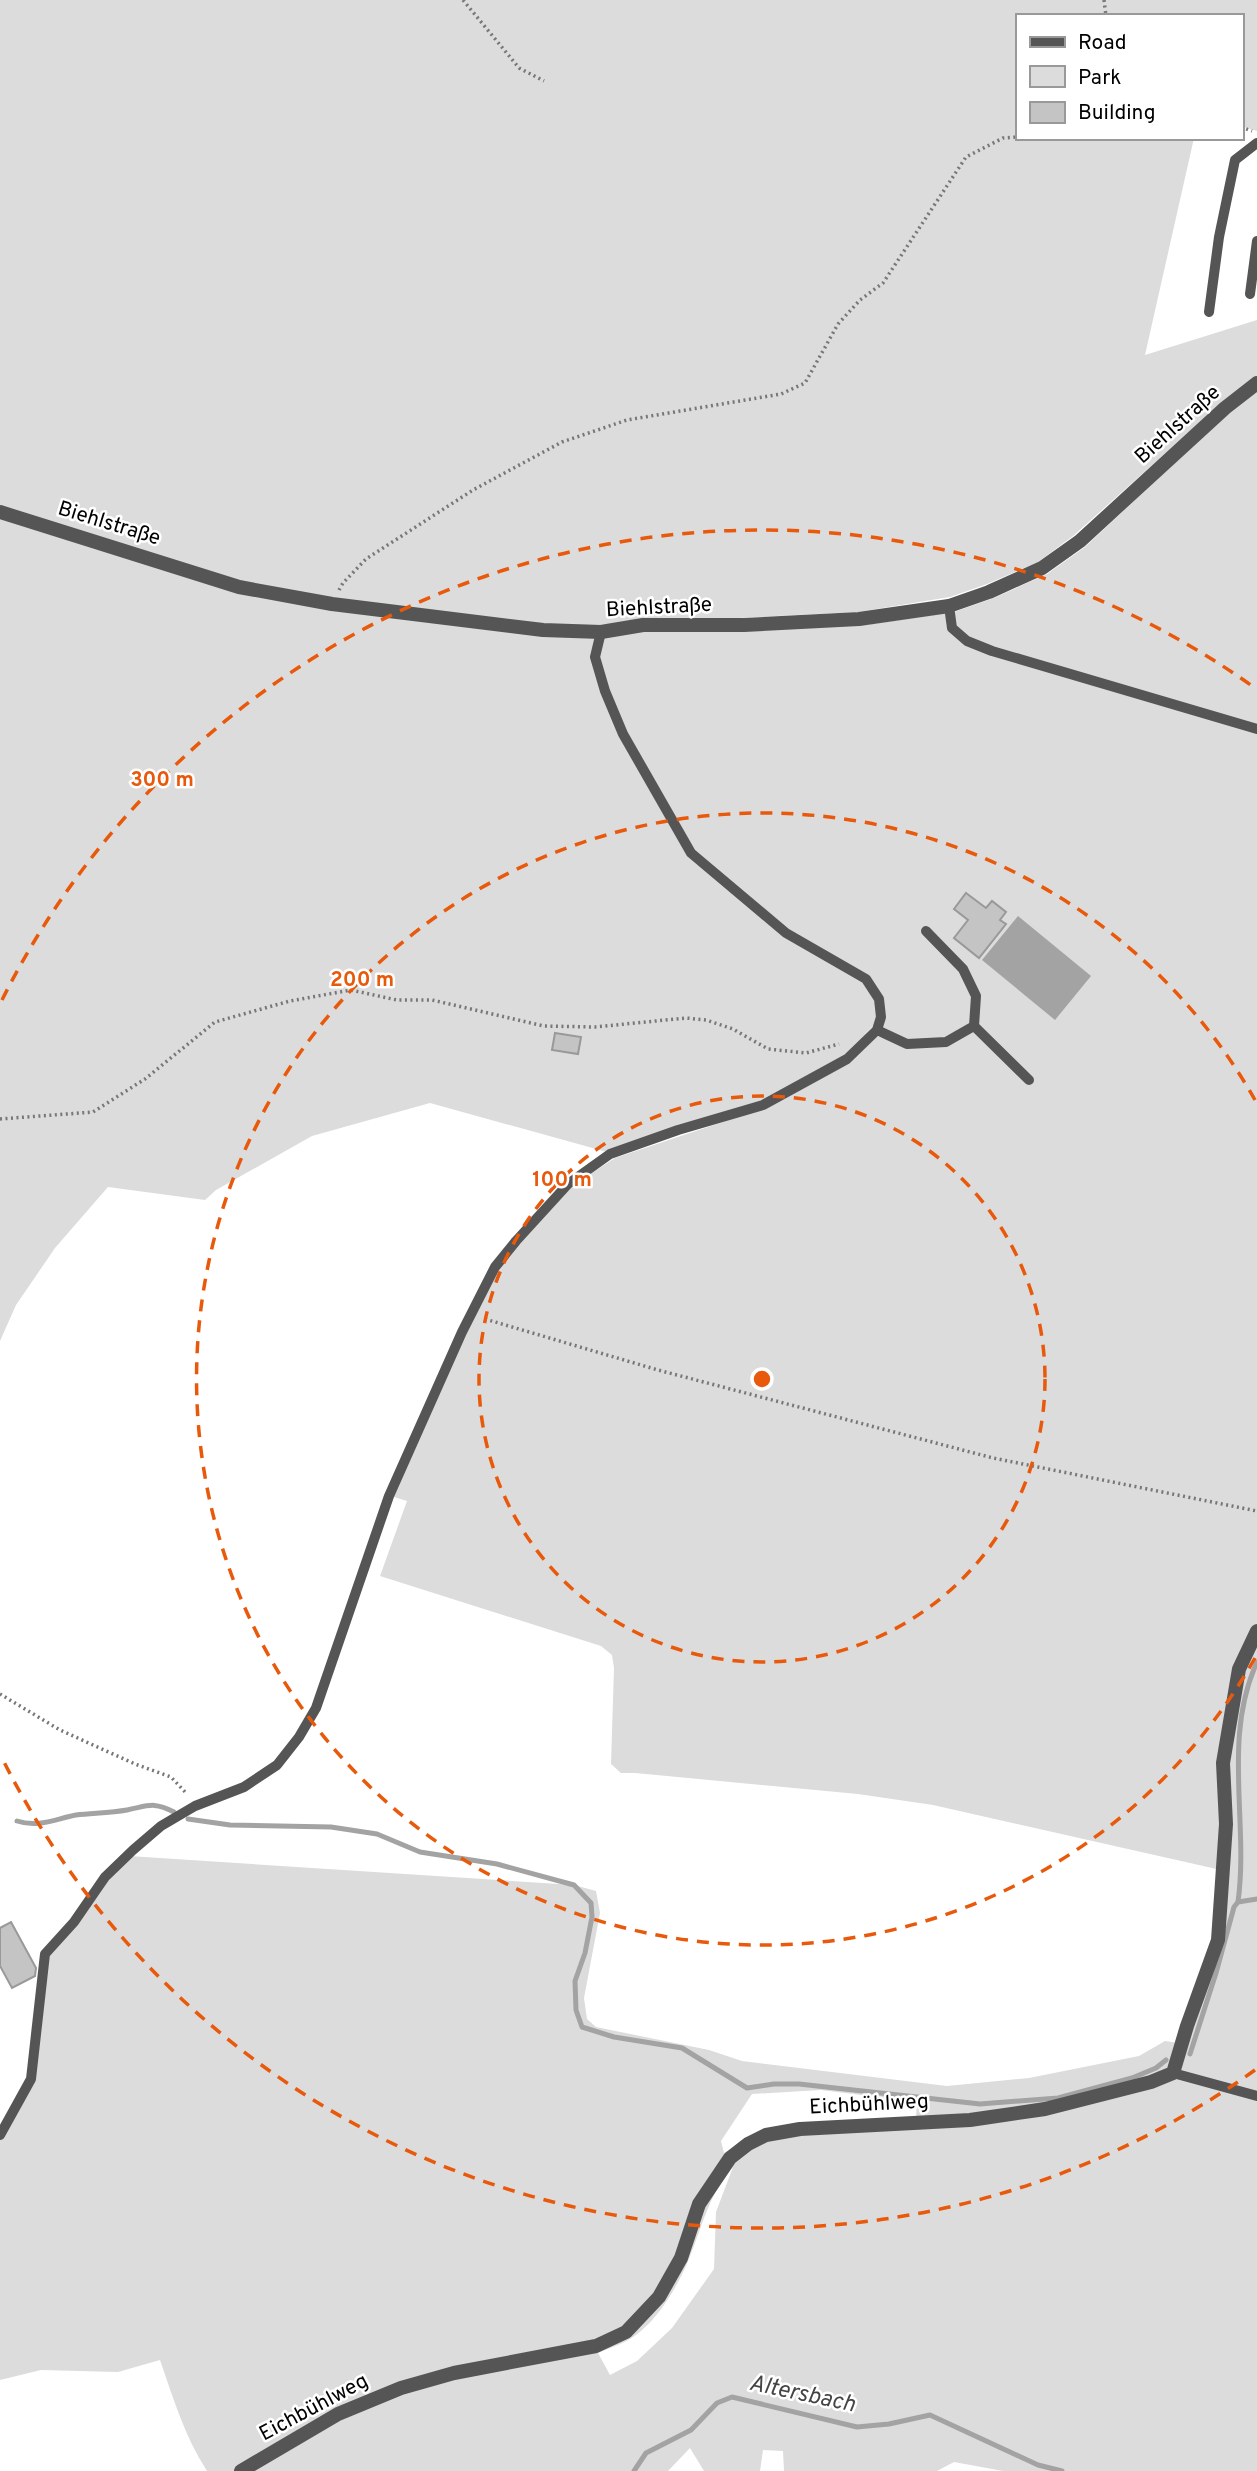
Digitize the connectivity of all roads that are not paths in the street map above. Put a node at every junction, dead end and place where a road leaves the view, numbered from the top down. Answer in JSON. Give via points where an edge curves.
{"nodes":[{"id":1,"x":1257,"y":143,"type":"edge"},
{"id":2,"x":1257,"y":241,"type":"edge"},
{"id":3,"x":1250,"y":294,"type":"dead end"},
{"id":4,"x":1209,"y":312,"type":"dead end"},
{"id":5,"x":1257,"y":383,"type":"edge"},
{"id":6,"x":0,"y":512,"type":"edge"},
{"id":7,"x":949,"y":606,"type":"junction"},
{"id":8,"x":601,"y":632,"type":"junction"},
{"id":9,"x":1257,"y":729,"type":"edge"},
{"id":10,"x":926,"y":931,"type":"dead end"},
{"id":11,"x":974,"y":1026,"type":"junction"},
{"id":12,"x":877,"y":1030,"type":"junction"},
{"id":13,"x":1029,"y":1080,"type":"dead end"},
{"id":14,"x":1257,"y":1631,"type":"edge"},
{"id":15,"x":1173,"y":2073,"type":"junction"},
{"id":16,"x":1257,"y":2096,"type":"edge"},
{"id":17,"x":0,"y":2135,"type":"edge"},
{"id":18,"x":241,"y":2471,"type":"edge"}],
"edges":[{"from":1,"to":4,"type":"lane","via":[[1235,160]]},
{"from":2,"to":3,"type":"lane"},
{"from":5,"to":7,"type":"street","name":"Biehlstraße","via":[[1051,562]]},
{"from":6,"to":8,"type":"street","name":"Biehlstraße","via":[[239,587],[332,604],[543,630]]},
{"from":7,"to":8,"type":"street","name":"Biehlstraße","via":[[859,619],[643,625]]},
{"from":7,"to":9,"type":"lane","via":[[952,628],[967,641],[992,651]]},
{"from":8,"to":12,"type":"lane","via":[[595,657],[605,691],[623,734],[691,853],[786,933],[866,979],[878,999],[881,1017]]},
{"from":10,"to":11,"type":"lane","via":[[963,969],[976,996]]},
{"from":11,"to":12,"type":"lane","via":[[946,1042],[907,1044]]},
{"from":11,"to":13,"type":"lane"},
{"from":12,"to":17,"type":"lane","via":[[847,1059],[763,1105],[610,1154],[568,1184],[495,1267],[389,1496],[316,1708],[277,1765],[244,1787],[195,1806],[161,1826],[127,1856],[45,1954],[32,2079]]},
{"from":14,"to":15,"type":"street","via":[[1239,1669],[1223,1763],[1226,1824],[1218,1940]]},
{"from":15,"to":16,"type":"lane"},
{"from":15,"to":18,"type":"street","name":"Eichbühlweg","via":[[1020,2113],[766,2135],[730,2158],[699,2204],[681,2258],[659,2297],[626,2332],[596,2346],[454,2373],[401,2388],[338,2414]]}]}
